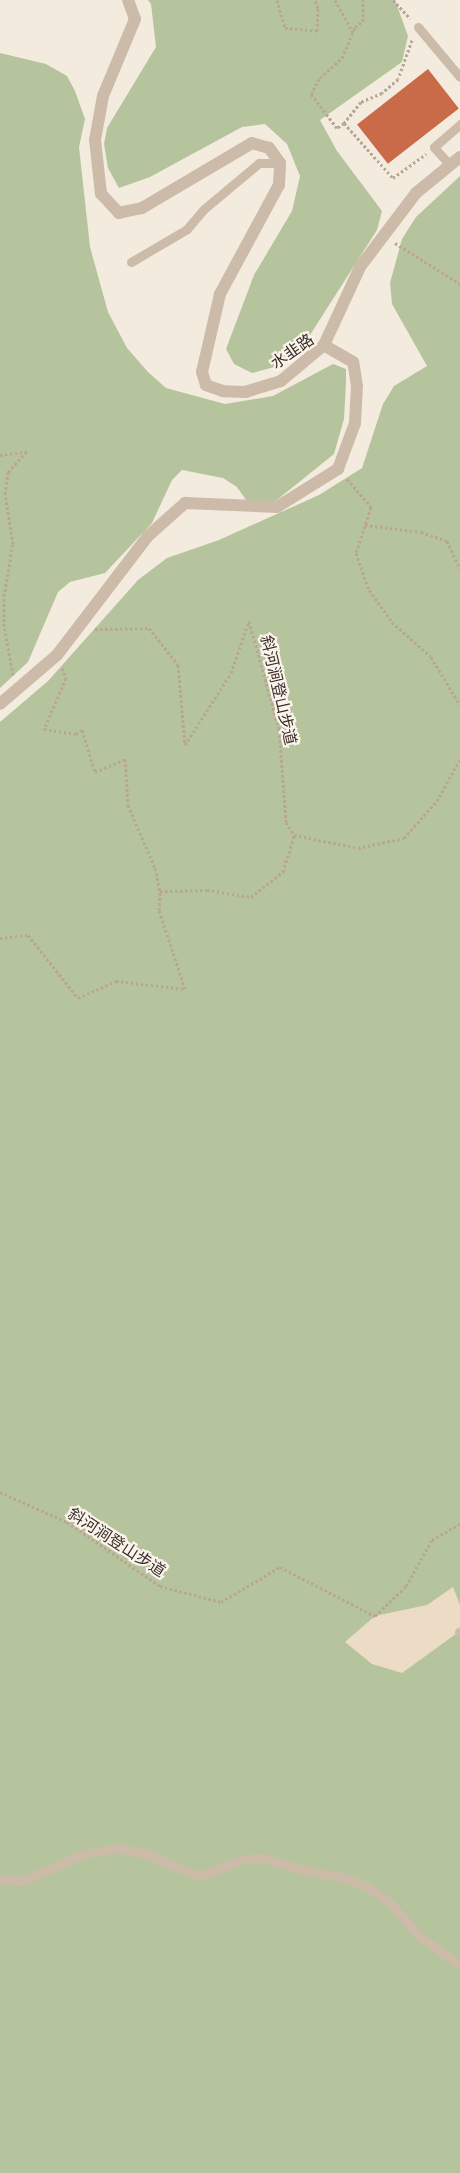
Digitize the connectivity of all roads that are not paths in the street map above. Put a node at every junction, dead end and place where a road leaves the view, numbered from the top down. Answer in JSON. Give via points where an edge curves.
{"nodes":[{"id":1,"x":128,"y":0,"type":"edge"},
{"id":2,"x":418,"y":27,"type":"road end"},
{"id":3,"x":460,"y":77,"type":"edge"},
{"id":4,"x":460,"y":124,"type":"edge"},
{"id":5,"x":455,"y":161,"type":"edge"},
{"id":6,"x":280,"y":163,"type":"junction"},
{"id":7,"x":131,"y":262,"type":"dead end"},
{"id":8,"x":324,"y":345,"type":"junction"},
{"id":9,"x":0,"y":704,"type":"edge"},
{"id":10,"x":0,"y":1879,"type":"edge"},
{"id":11,"x":460,"y":1964,"type":"edge"}],
"edges":[{"from":1,"to":6,"type":"street","via":[[135,19],[103,96],[95,140],[101,194],[107,201],[119,213],[142,208],[252,142],[269,148]]},
{"from":2,"to":3,"type":"lane"},
{"from":4,"to":5,"type":"lane","via":[[434,147]]},
{"from":5,"to":8,"type":"street","via":[[416,194],[360,267]]},
{"from":6,"to":7,"type":"lane","via":[[259,163],[204,209],[187,229]]},
{"from":6,"to":8,"type":"street","name":"水韭路","via":[[279,185],[220,294],[202,372],[206,385],[223,391],[246,392],[281,381]]},
{"from":8,"to":9,"type":"street","name":"水韭路","via":[[353,362],[358,386],[355,423],[338,469],[277,507],[185,503],[148,536],[58,655]]},
{"from":10,"to":11,"type":"lane","via":[[23,1881],[81,1855],[116,1848],[144,1854],[200,1876],[244,1859],[262,1858],[366,1886],[390,1902],[419,1936]]}]}
